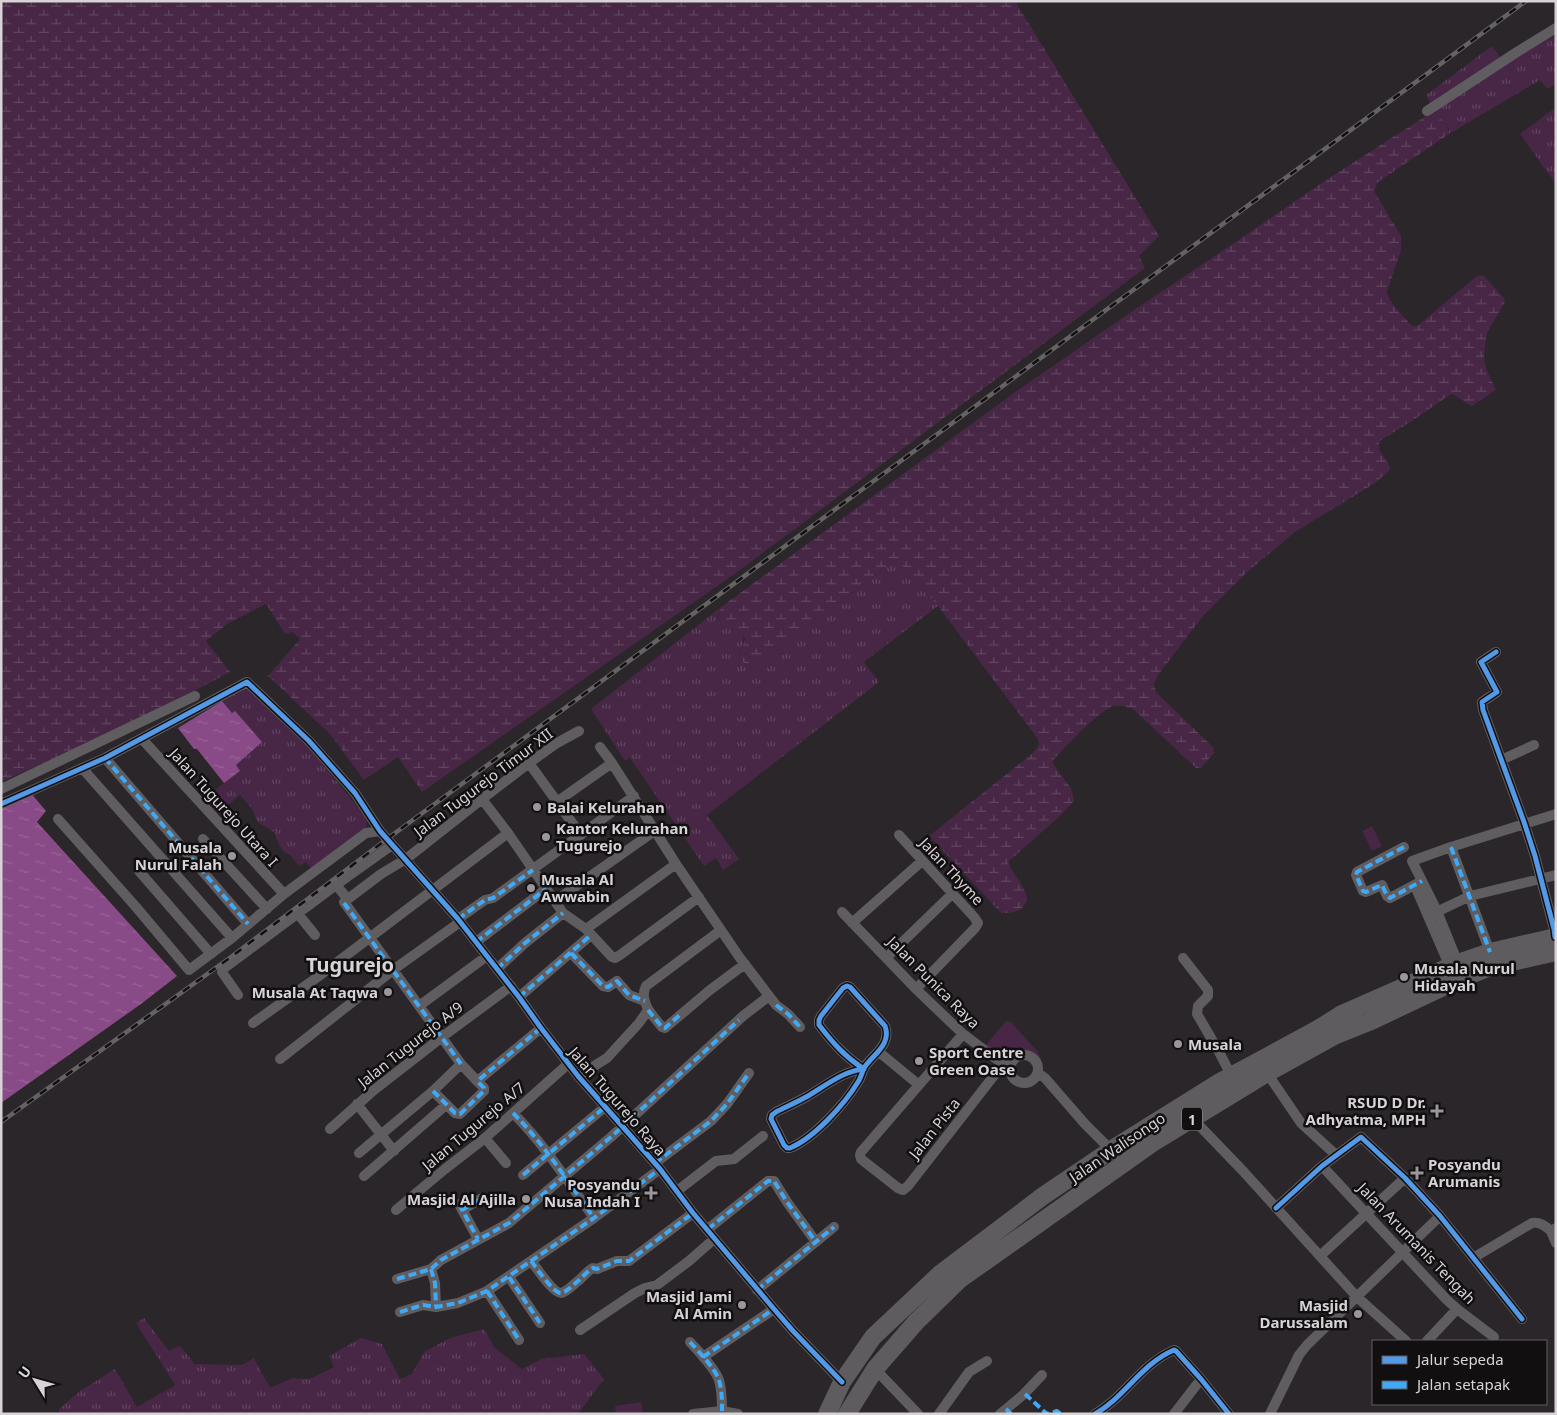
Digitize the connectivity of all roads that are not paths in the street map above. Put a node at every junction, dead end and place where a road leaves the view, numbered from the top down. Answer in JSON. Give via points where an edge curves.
{"nodes":[{"id":1,"x":1556,"y":28,"type":"edge"},
{"id":2,"x":1427,"y":111,"type":"dead end"},
{"id":3,"x":1496,"y":652,"type":"dead end"},
{"id":4,"x":194,"y":696,"type":"dead end"},
{"id":5,"x":579,"y":731,"type":"dead end"},
{"id":6,"x":142,"y":739,"type":"junction"},
{"id":7,"x":1534,"y":745,"type":"dead end"},
{"id":8,"x":600,"y":747,"type":"dead end"},
{"id":9,"x":105,"y":758,"type":"junction"},
{"id":10,"x":1501,"y":760,"type":"junction"},
{"id":11,"x":530,"y":763,"type":"junction"},
{"id":12,"x":612,"y":763,"type":"junction"},
{"id":13,"x":82,"y":768,"type":"junction"},
{"id":14,"x":1,"y":789,"type":"edge"},
{"id":15,"x":634,"y":796,"type":"junction"},
{"id":16,"x":482,"y":799,"type":"junction"},
{"id":17,"x":558,"y":801,"type":"junction"},
{"id":18,"x":1,"y":804,"type":"edge"},
{"id":19,"x":1556,"y":814,"type":"edge"},
{"id":20,"x":58,"y":819,"type":"dead end"},
{"id":21,"x":1525,"y":825,"type":"junction"},
{"id":22,"x":656,"y":830,"type":"junction"},
{"id":23,"x":380,"y":831,"type":"junction"},
{"id":24,"x":508,"y":834,"type":"junction"},
{"id":25,"x":581,"y":835,"type":"junction"},
{"id":26,"x":899,"y":835,"type":"dead end"},
{"id":27,"x":203,"y":839,"type":"dead end"},
{"id":28,"x":392,"y":845,"type":"junction"},
{"id":29,"x":1404,"y":847,"type":"dead end"},
{"id":30,"x":1451,"y":847,"type":"junction"},
{"id":31,"x":406,"y":859,"type":"junction"},
{"id":32,"x":922,"y":861,"type":"junction"},
{"id":33,"x":676,"y":864,"type":"junction"},
{"id":34,"x":532,"y":870,"type":"junction"},
{"id":35,"x":139,"y":871,"type":"dead end"},
{"id":36,"x":1556,"y":875,"type":"edge"},
{"id":37,"x":1541,"y":880,"type":"junction"},
{"id":38,"x":1418,"y":883,"type":"junction"},
{"id":39,"x":336,"y":885,"type":"junction"},
{"id":40,"x":546,"y":889,"type":"junction"},
{"id":41,"x":433,"y":891,"type":"junction"},
{"id":42,"x":953,"y":893,"type":"junction"},
{"id":43,"x":284,"y":894,"type":"junction"},
{"id":44,"x":1470,"y":896,"type":"junction"},
{"id":45,"x":698,"y":897,"type":"junction"},
{"id":46,"x":345,"y":901,"type":"junction"},
{"id":47,"x":555,"y":901,"type":"junction"},
{"id":48,"x":266,"y":909,"type":"junction"},
{"id":49,"x":842,"y":912,"type":"dead end"},
{"id":50,"x":563,"y":913,"type":"junction"},
{"id":51,"x":1432,"y":913,"type":"junction"},
{"id":52,"x":298,"y":914,"type":"junction"},
{"id":53,"x":459,"y":921,"type":"junction"},
{"id":54,"x":248,"y":924,"type":"junction"},
{"id":55,"x":852,"y":924,"type":"junction"},
{"id":56,"x":721,"y":930,"type":"junction"},
{"id":57,"x":589,"y":932,"type":"junction"},
{"id":58,"x":315,"y":935,"type":"dead end"},
{"id":59,"x":232,"y":938,"type":"junction"},
{"id":60,"x":369,"y":938,"type":"junction"},
{"id":61,"x":476,"y":942,"type":"junction"},
{"id":62,"x":1555,"y":942,"type":"edge"},
{"id":63,"x":1490,"y":952,"type":"junction"},
{"id":64,"x":571,"y":953,"type":"junction"},
{"id":65,"x":211,"y":954,"type":"junction"},
{"id":66,"x":487,"y":956,"type":"junction"},
{"id":67,"x":886,"y":958,"type":"junction"},
{"id":68,"x":1183,"y":958,"type":"dead end"},
{"id":69,"x":745,"y":964,"type":"junction"},
{"id":70,"x":1454,"y":965,"type":"junction"},
{"id":71,"x":497,"y":969,"type":"junction"},
{"id":72,"x":393,"y":970,"type":"junction"},
{"id":73,"x":510,"y":986,"type":"junction"},
{"id":74,"x":916,"y":989,"type":"junction"},
{"id":75,"x":238,"y":995,"type":"dead end"},
{"id":76,"x":769,"y":996,"type":"junction"},
{"id":77,"x":519,"y":997,"type":"junction"},
{"id":78,"x":646,"y":1005,"type":"junction"},
{"id":79,"x":419,"y":1006,"type":"junction"},
{"id":80,"x":253,"y":1023,"type":"dead end"},
{"id":81,"x":800,"y":1026,"type":"dead end"},
{"id":82,"x":541,"y":1028,"type":"junction"},
{"id":83,"x":963,"y":1034,"type":"junction"},
{"id":84,"x":442,"y":1037,"type":"junction"},
{"id":85,"x":877,"y":1054,"type":"junction"},
{"id":86,"x":280,"y":1059,"type":"dead end"},
{"id":87,"x":461,"y":1064,"type":"junction"},
{"id":88,"x":568,"y":1064,"type":"junction"},
{"id":89,"x":1007,"y":1065,"type":"junction"},
{"id":90,"x":864,"y":1069,"type":"junction"},
{"id":91,"x":749,"y":1073,"type":"dead end"},
{"id":92,"x":1038,"y":1073,"type":"junction"},
{"id":93,"x":1267,"y":1073,"type":"junction"},
{"id":94,"x":1231,"y":1075,"type":"junction"},
{"id":95,"x":578,"y":1076,"type":"junction"},
{"id":96,"x":478,"y":1082,"type":"junction"},
{"id":97,"x":917,"y":1087,"type":"junction"},
{"id":98,"x":433,"y":1091,"type":"junction"},
{"id":99,"x":357,"y":1104,"type":"junction"},
{"id":100,"x":446,"y":1105,"type":"junction"},
{"id":101,"x":605,"y":1107,"type":"junction"},
{"id":102,"x":513,"y":1113,"type":"junction"},
{"id":103,"x":1193,"y":1119,"type":"junction"},
{"id":104,"x":622,"y":1126,"type":"junction"},
{"id":105,"x":330,"y":1129,"type":"dead end"},
{"id":106,"x":382,"y":1135,"type":"junction"},
{"id":107,"x":763,"y":1136,"type":"dead end"},
{"id":108,"x":485,"y":1138,"type":"junction"},
{"id":109,"x":394,"y":1150,"type":"junction"},
{"id":110,"x":1111,"y":1150,"type":"junction"},
{"id":111,"x":360,"y":1153,"type":"dead end"},
{"id":112,"x":549,"y":1153,"type":"junction"},
{"id":113,"x":1336,"y":1155,"type":"junction"},
{"id":114,"x":506,"y":1163,"type":"dead end"},
{"id":115,"x":658,"y":1166,"type":"junction"},
{"id":116,"x":1322,"y":1166,"type":"junction"},
{"id":117,"x":523,"y":1175,"type":"dead end"},
{"id":118,"x":364,"y":1176,"type":"dead end"},
{"id":119,"x":565,"y":1177,"type":"junction"},
{"id":120,"x":1406,"y":1178,"type":"junction"},
{"id":121,"x":677,"y":1191,"type":"junction"},
{"id":122,"x":1043,"y":1196,"type":"junction"},
{"id":123,"x":482,"y":1198,"type":"dead end"},
{"id":124,"x":1276,"y":1208,"type":"junction"},
{"id":125,"x":396,"y":1210,"type":"dead end"},
{"id":126,"x":1055,"y":1211,"type":"junction"},
{"id":127,"x":693,"y":1213,"type":"junction"},
{"id":128,"x":1367,"y":1214,"type":"junction"},
{"id":129,"x":1440,"y":1216,"type":"junction"},
{"id":130,"x":594,"y":1218,"type":"junction"},
{"id":131,"x":834,"y":1227,"type":"dead end"},
{"id":132,"x":1553,"y":1229,"type":"edge"},
{"id":133,"x":708,"y":1230,"type":"junction"},
{"id":134,"x":478,"y":1239,"type":"junction"},
{"id":135,"x":714,"y":1239,"type":"junction"},
{"id":136,"x":816,"y":1242,"type":"junction"},
{"id":137,"x":1556,"y":1243,"type":"edge"},
{"id":138,"x":1403,"y":1252,"type":"junction"},
{"id":139,"x":1320,"y":1256,"type":"junction"},
{"id":140,"x":1473,"y":1258,"type":"junction"},
{"id":141,"x":531,"y":1261,"type":"junction"},
{"id":142,"x":432,"y":1269,"type":"junction"},
{"id":143,"x":509,"y":1278,"type":"junction"},
{"id":144,"x":397,"y":1279,"type":"dead end"},
{"id":145,"x":757,"y":1290,"type":"junction"},
{"id":146,"x":487,"y":1292,"type":"junction"},
{"id":147,"x":1357,"y":1297,"type":"junction"},
{"id":148,"x":436,"y":1307,"type":"junction"},
{"id":149,"x":774,"y":1309,"type":"junction"},
{"id":150,"x":1457,"y":1309,"type":"junction"},
{"id":151,"x":400,"y":1312,"type":"dead end"},
{"id":152,"x":1522,"y":1319,"type":"dead end"},
{"id":153,"x":540,"y":1323,"type":"dead end"},
{"id":154,"x":580,"y":1330,"type":"dead end"},
{"id":155,"x":1494,"y":1337,"type":"dead end"},
{"id":156,"x":519,"y":1340,"type":"dead end"},
{"id":157,"x":1405,"y":1340,"type":"edge"},
{"id":158,"x":1428,"y":1340,"type":"edge"},
{"id":159,"x":690,"y":1342,"type":"dead end"},
{"id":160,"x":703,"y":1357,"type":"junction"},
{"id":161,"x":987,"y":1361,"type":"dead end"},
{"id":162,"x":875,"y":1369,"type":"junction"},
{"id":163,"x":1042,"y":1375,"type":"dead end"},
{"id":164,"x":1201,"y":1379,"type":"junction"},
{"id":165,"x":842,"y":1382,"type":"junction"},
{"id":166,"x":722,"y":1411,"type":"junction"},
{"id":167,"x":1006,"y":1412,"type":"edge"},
{"id":168,"x":693,"y":1414,"type":"edge"},
{"id":169,"x":738,"y":1414,"type":"edge"},
{"id":170,"x":827,"y":1414,"type":"edge"},
{"id":171,"x":847,"y":1414,"type":"edge"},
{"id":172,"x":918,"y":1414,"type":"edge"},
{"id":173,"x":939,"y":1414,"type":"edge"},
{"id":174,"x":1095,"y":1414,"type":"edge"},
{"id":175,"x":1174,"y":1414,"type":"edge"},
{"id":176,"x":1228,"y":1414,"type":"edge"},
{"id":177,"x":1270,"y":1414,"type":"edge"}],
"edges":[{"from":1,"to":2,"type":"street"},
{"from":3,"to":10,"type":"street","via":[[1482,662],[1497,692],[1481,703]]},
{"from":4,"to":14,"type":"street"},
{"from":5,"to":11,"type":"street","name":"Jalan Tugurejo Timur XII"},
{"from":6,"to":9,"type":"street"},
{"from":6,"to":23,"type":"street","name":"Jalan Tugurejo Raya","via":[[247,682],[315,748],[355,793]]},
{"from":6,"to":43,"type":"street","name":"Jalan Tugurejo Utara I"},
{"from":7,"to":10,"type":"street"},
{"from":8,"to":12,"type":"street"},
{"from":9,"to":13,"type":"street"},
{"from":9,"to":54,"type":"street"},
{"from":10,"to":21,"type":"street"},
{"from":11,"to":16,"type":"street","name":"Jalan Tugurejo Timur XII"},
{"from":11,"to":17,"type":"street"},
{"from":12,"to":15,"type":"street"},
{"from":12,"to":17,"type":"street"},
{"from":13,"to":18,"type":"street"},
{"from":13,"to":59,"type":"street"},
{"from":15,"to":22,"type":"street"},
{"from":15,"to":25,"type":"street"},
{"from":16,"to":24,"type":"street"},
{"from":16,"to":31,"type":"street","name":"Jalan Tugurejo Timur XII"},
{"from":17,"to":25,"type":"street"},
{"from":19,"to":21,"type":"street"},
{"from":20,"to":65,"type":"street","via":[[189,970]]},
{"from":21,"to":30,"type":"street"},
{"from":21,"to":37,"type":"street"},
{"from":22,"to":33,"type":"street"},
{"from":22,"to":47,"type":"street"},
{"from":23,"to":28,"type":"street","name":"Jalan Tugurejo Raya"},
{"from":23,"to":43,"type":"street","via":[[366,833]]},
{"from":24,"to":34,"type":"street"},
{"from":24,"to":41,"type":"street"},
{"from":25,"to":34,"type":"street"},
{"from":26,"to":32,"type":"street","name":"Jalan Thyme"},
{"from":27,"to":48,"type":"street"},
{"from":28,"to":31,"type":"street","name":"Jalan Tugurejo Raya"},
{"from":28,"to":39,"type":"street"},
{"from":29,"to":38,"type":"street","via":[[1356,875],[1364,892],[1382,885],[1390,898]]},
{"from":30,"to":38,"type":"street","via":[[1412,861]]},
{"from":30,"to":44,"type":"street"},
{"from":31,"to":41,"type":"street","name":"Jalan Tugurejo Raya"},
{"from":31,"to":46,"type":"street","name":"Jalan Tugurejo Timur XII"},
{"from":32,"to":42,"type":"street","name":"Jalan Thyme"},
{"from":32,"to":55,"type":"street"},
{"from":33,"to":45,"type":"street"},
{"from":33,"to":57,"type":"street"},
{"from":34,"to":40,"type":"street"},
{"from":34,"to":53,"type":"street"},
{"from":35,"to":65,"type":"street"},
{"from":36,"to":37,"type":"street"},
{"from":37,"to":44,"type":"street"},
{"from":37,"to":62,"type":"street"},
{"from":38,"to":51,"type":"street"},
{"from":39,"to":46,"type":"street"},
{"from":39,"to":52,"type":"street"},
{"from":40,"to":47,"type":"street"},
{"from":40,"to":61,"type":"street"},
{"from":41,"to":53,"type":"street","name":"Jalan Tugurejo Raya"},
{"from":41,"to":60,"type":"street"},
{"from":42,"to":67,"type":"street"},
{"from":42,"to":74,"type":"street","name":"Jalan Thyme","via":[[978,924]]},
{"from":43,"to":48,"type":"street"},
{"from":44,"to":51,"type":"street"},
{"from":44,"to":63,"type":"street"},
{"from":45,"to":56,"type":"street"},
{"from":45,"to":57,"type":"street","via":[[615,958]]},
{"from":46,"to":60,"type":"street"},
{"from":47,"to":50,"type":"street"},
{"from":48,"to":54,"type":"street"},
{"from":49,"to":55,"type":"street","name":"Jalan Punica Raya"},
{"from":50,"to":57,"type":"street"},
{"from":50,"to":71,"type":"street"},
{"from":51,"to":70,"type":"street"},
{"from":52,"to":58,"type":"street"},
{"from":52,"to":75,"type":"street","via":[[222,970]]},
{"from":53,"to":61,"type":"street","name":"Jalan Tugurejo Raya"},
{"from":53,"to":72,"type":"street"},
{"from":54,"to":59,"type":"street"},
{"from":55,"to":67,"type":"street","name":"Jalan Punica Raya"},
{"from":56,"to":69,"type":"street"},
{"from":56,"to":78,"type":"street","via":[[646,986]]},
{"from":57,"to":64,"type":"street"},
{"from":59,"to":65,"type":"street"},
{"from":60,"to":72,"type":"street"},
{"from":60,"to":80,"type":"street"},
{"from":61,"to":66,"type":"street","name":"Jalan Tugurejo Raya"},
{"from":62,"to":63,"type":"highway","name":"Jalan Walisongo","number":"1"},
{"from":62,"to":93,"type":"highway","name":"Jalan Walisongo","number":"1","via":[[1462,978],[1334,1036]]},
{"from":63,"to":70,"type":"highway","name":"Jalan Walisongo","number":"1"},
{"from":64,"to":77,"type":"street"},
{"from":64,"to":78,"type":"street","via":[[603,986],[608,987],[617,981]]},
{"from":66,"to":71,"type":"street","name":"Jalan Tugurejo Raya"},
{"from":66,"to":79,"type":"street"},
{"from":67,"to":74,"type":"street","name":"Jalan Punica Raya"},
{"from":68,"to":94,"type":"street","via":[[1208,990],[1197,1014]]},
{"from":69,"to":76,"type":"street"},
{"from":69,"to":78,"type":"street","via":[[665,1028]]},
{"from":70,"to":94,"type":"highway","name":"Jalan Walisongo","number":"1","via":[[1342,1014]]},
{"from":71,"to":73,"type":"street","name":"Jalan Tugurejo Raya"},
{"from":72,"to":79,"type":"street"},
{"from":72,"to":86,"type":"street"},
{"from":73,"to":77,"type":"street","name":"Jalan Tugurejo Raya"},
{"from":73,"to":84,"type":"street","name":"Jalan Tugurejo A/9"},
{"from":74,"to":83,"type":"street","name":"Jalan Punica Raya"},
{"from":76,"to":81,"type":"street"},
{"from":76,"to":104,"type":"street"},
{"from":77,"to":82,"type":"street","name":"Jalan Tugurejo Raya"},
{"from":78,"to":95,"type":"street","via":[[639,1023],[607,1058]]},
{"from":79,"to":84,"type":"street"},
{"from":82,"to":88,"type":"street","name":"Jalan Tugurejo Raya"},
{"from":82,"to":96,"type":"street"},
{"from":83,"to":89,"type":"street","name":"Jalan Punica Raya"},
{"from":83,"to":97,"type":"street"},
{"from":84,"to":87,"type":"street"},
{"from":84,"to":99,"type":"street","name":"Jalan Tugurejo A/9"},
{"from":85,"to":90,"type":"street"},
{"from":85,"to":90,"type":"street","via":[[886,1037],[885,1026],[847,986],[821,1016],[819,1025],[848,1059]]},
{"from":85,"to":97,"type":"street"},
{"from":87,"to":96,"type":"street"},
{"from":87,"to":98,"type":"street"},
{"from":88,"to":95,"type":"street","name":"Jalan Tugurejo Raya"},
{"from":88,"to":102,"type":"street","name":"Jalan Tugurejo A/7"},
{"from":89,"to":92,"type":"street","via":[[1017,1057],[1028,1056],[1036,1062]]},
{"from":89,"to":92,"type":"street","via":[[1020,1083],[1031,1082]]},
{"from":89,"to":97,"type":"street","name":"Jalan Pista","via":[[903,1190],[860,1155]]},
{"from":90,"to":90,"type":"street","via":[[841,1076],[772,1115],[784,1145],[790,1148],[814,1134],[850,1094]]},
{"from":91,"to":115,"type":"street","via":[[711,1121]]},
{"from":92,"to":110,"type":"street"},
{"from":93,"to":103,"type":"highway","name":"Jalan Walisongo","number":"1"},
{"from":93,"to":113,"type":"street","via":[[1301,1123]]},
{"from":94,"to":110,"type":"highway","name":"Jalan Walisongo","number":"1"},
{"from":95,"to":101,"type":"street","name":"Jalan Tugurejo Raya"},
{"from":96,"to":100,"type":"street","via":[[484,1090],[460,1114]]},
{"from":98,"to":100,"type":"street"},
{"from":98,"to":106,"type":"street"},
{"from":99,"to":105,"type":"street","name":"Jalan Tugurejo A/9"},
{"from":99,"to":106,"type":"street"},
{"from":100,"to":109,"type":"street"},
{"from":101,"to":104,"type":"street","name":"Jalan Tugurejo Raya"},
{"from":101,"to":112,"type":"street"},
{"from":102,"to":108,"type":"street","name":"Jalan Tugurejo A/7"},
{"from":102,"to":112,"type":"street"},
{"from":103,"to":124,"type":"street"},
{"from":103,"to":126,"type":"highway","name":"Jalan Walisongo","number":"1"},
{"from":104,"to":115,"type":"street","name":"Jalan Tugurejo Raya"},
{"from":104,"to":119,"type":"street"},
{"from":106,"to":109,"type":"street"},
{"from":106,"to":111,"type":"street"},
{"from":107,"to":121,"type":"street","via":[[734,1159],[716,1161]]},
{"from":108,"to":114,"type":"street"},
{"from":108,"to":125,"type":"street","name":"Jalan Tugurejo A/7"},
{"from":109,"to":118,"type":"street"},
{"from":110,"to":122,"type":"highway","name":"Jalan Walisongo","number":"1"},
{"from":112,"to":117,"type":"street"},
{"from":112,"to":119,"type":"street"},
{"from":113,"to":116,"type":"street"},
{"from":113,"to":120,"type":"street","via":[[1362,1138]]},
{"from":115,"to":121,"type":"street","name":"Jalan Tugurejo Raya"},
{"from":115,"to":130,"type":"street"},
{"from":116,"to":124,"type":"street"},
{"from":116,"to":128,"type":"street","name":"Jalan Arumanis Tengah"},
{"from":119,"to":130,"type":"street"},
{"from":119,"to":134,"type":"street","via":[[509,1223]]},
{"from":120,"to":128,"type":"street"},
{"from":120,"to":129,"type":"street"},
{"from":121,"to":127,"type":"street","name":"Jalan Tugurejo Raya"},
{"from":122,"to":126,"type":"highway"},
{"from":122,"to":165,"type":"highway","name":"Jalan Walisongo","number":"1","via":[[940,1274],[873,1337]]},
{"from":123,"to":134,"type":"street","via":[[461,1207]]},
{"from":124,"to":139,"type":"street"},
{"from":126,"to":162,"type":"highway","name":"Jalan Walisongo","number":"1","via":[[959,1280]]},
{"from":127,"to":133,"type":"street","name":"Jalan Tugurejo Raya"},
{"from":127,"to":141,"type":"street","via":[[629,1261],[616,1261],[597,1270],[590,1269],[563,1292],[546,1281]]},
{"from":128,"to":138,"type":"street","name":"Jalan Arumanis Tengah"},
{"from":128,"to":139,"type":"street"},
{"from":129,"to":138,"type":"street"},
{"from":129,"to":140,"type":"street"},
{"from":130,"to":141,"type":"street"},
{"from":131,"to":136,"type":"street"},
{"from":132,"to":137,"type":"street"},
{"from":132,"to":140,"type":"street","via":[[1538,1222],[1532,1224]]},
{"from":133,"to":135,"type":"street","name":"Jalan Tugurejo Raya"},
{"from":133,"to":136,"type":"street","via":[[768,1181],[774,1180]]},
{"from":134,"to":142,"type":"street","via":[[441,1260]]},
{"from":135,"to":145,"type":"street","name":"Jalan Tugurejo Raya"},
{"from":135,"to":154,"type":"street","via":[[657,1285],[635,1293]]},
{"from":136,"to":145,"type":"street"},
{"from":138,"to":147,"type":"street"},
{"from":138,"to":150,"type":"street","name":"Jalan Arumanis Tengah"},
{"from":139,"to":147,"type":"street"},
{"from":140,"to":152,"type":"street"},
{"from":141,"to":143,"type":"street"},
{"from":142,"to":144,"type":"street"},
{"from":142,"to":148,"type":"street"},
{"from":143,"to":146,"type":"street"},
{"from":143,"to":153,"type":"street"},
{"from":145,"to":149,"type":"street","name":"Jalan Tugurejo Raya"},
{"from":146,"to":148,"type":"street"},
{"from":146,"to":156,"type":"street"},
{"from":147,"to":157,"type":"street"},
{"from":147,"to":177,"type":"street","via":[[1302,1350]]},
{"from":148,"to":151,"type":"street","via":[[423,1305]]},
{"from":149,"to":160,"type":"street"},
{"from":149,"to":165,"type":"street","name":"Jalan Tugurejo Raya"},
{"from":150,"to":155,"type":"street","name":"Jalan Arumanis Tengah"},
{"from":150,"to":158,"type":"street"},
{"from":159,"to":160,"type":"street"},
{"from":160,"to":166,"type":"street","via":[[719,1379]]},
{"from":161,"to":173,"type":"street","via":[[969,1372]]},
{"from":162,"to":171,"type":"highway","name":"Jalan Walisongo","number":"1"},
{"from":162,"to":172,"type":"street"},
{"from":163,"to":167,"type":"street"},
{"from":164,"to":174,"type":"street","via":[[1174,1350],[1155,1361],[1112,1403]]},
{"from":164,"to":175,"type":"street"},
{"from":164,"to":176,"type":"street"},
{"from":165,"to":170,"type":"highway","name":"Jalan Walisongo","number":"1"},
{"from":166,"to":168,"type":"street"},
{"from":166,"to":169,"type":"street"}]}
